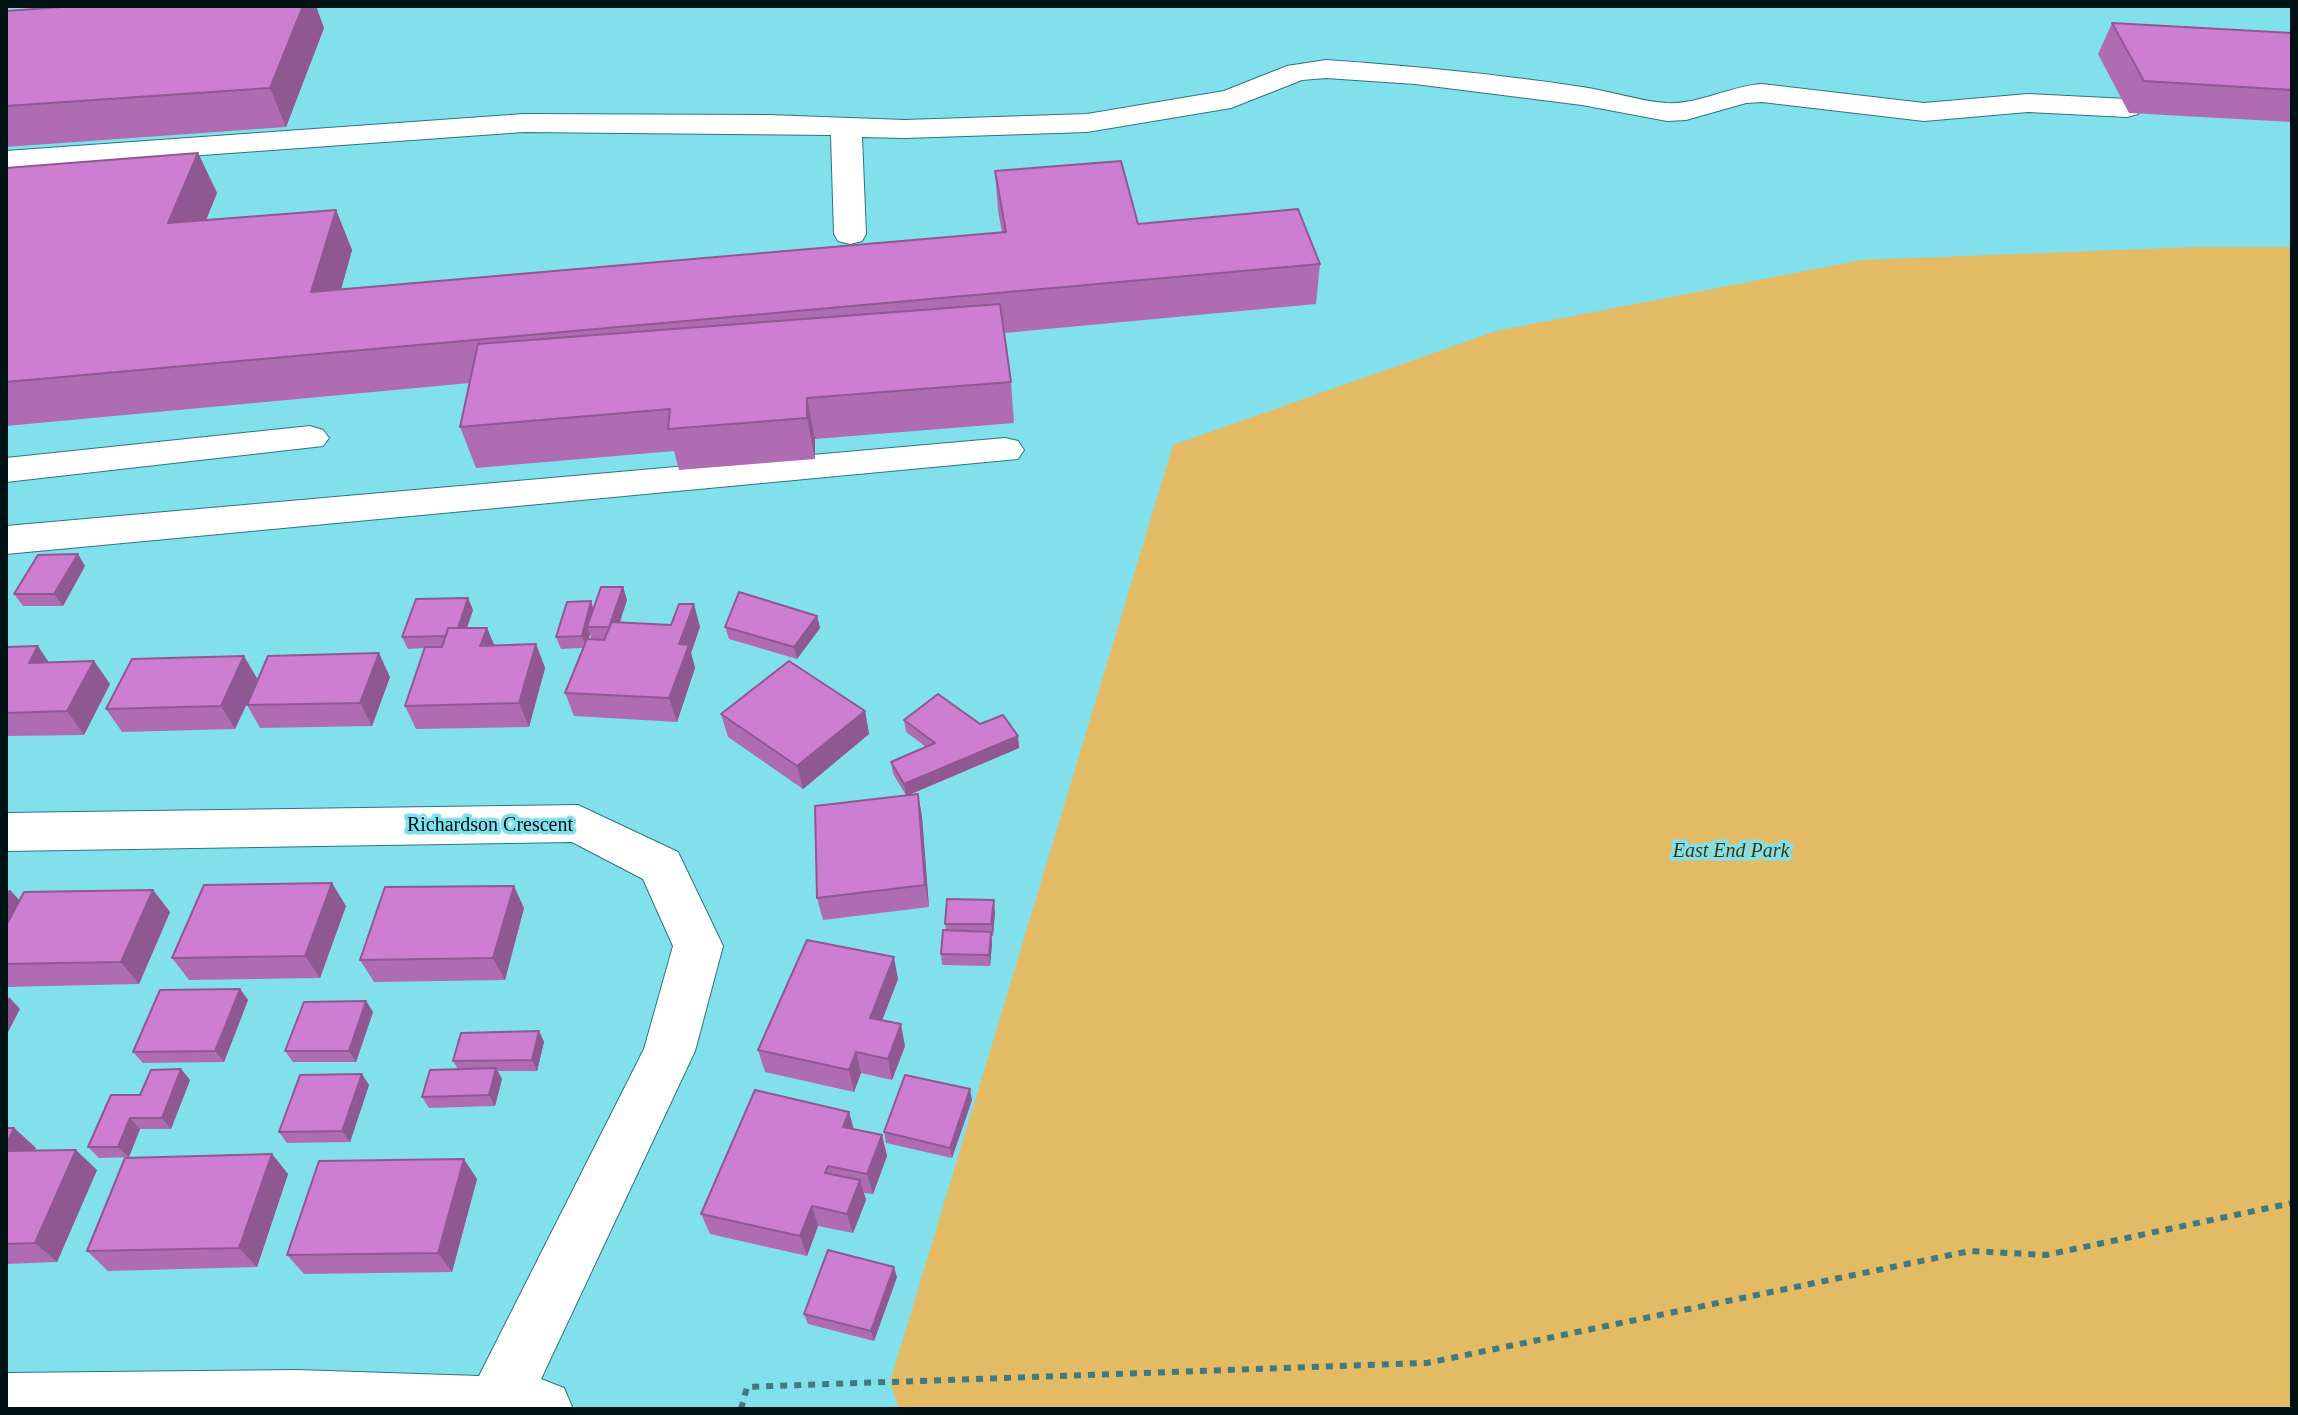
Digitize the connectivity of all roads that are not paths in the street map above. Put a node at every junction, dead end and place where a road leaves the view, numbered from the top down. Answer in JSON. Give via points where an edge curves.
{"nodes":[{"id":1,"x":2127,"y":108,"type":"dead end"},
{"id":2,"x":846,"y":127,"type":"junction"},
{"id":3,"x":245,"y":142,"type":"junction"},
{"id":4,"x":6,"y":160,"type":"edge"},
{"id":5,"x":231,"y":179,"type":"dead end"},
{"id":6,"x":850,"y":234,"type":"dead end"},
{"id":7,"x":310,"y":438,"type":"dead end"},
{"id":8,"x":1005,"y":450,"type":"dead end"},
{"id":9,"x":136,"y":457,"type":"junction"},
{"id":10,"x":6,"y":470,"type":"edge"},
{"id":11,"x":110,"y":530,"type":"junction"},
{"id":12,"x":6,"y":540,"type":"edge"},
{"id":13,"x":6,"y":832,"type":"edge"},
{"id":14,"x":6,"y":1403,"type":"edge"},
{"id":15,"x":299,"y":1404,"type":"edge"},
{"id":16,"x":520,"y":1407,"type":"edge"}],
"edges":[{"from":1,"to":2,"type":"street","via":[[2028,103],[1924,112],[1762,93],[1667,112],[1402,73],[1326,69],[1297,72],[1231,99],[1115,120],[966,128]]},
{"from":2,"to":3,"type":"street","via":[[524,123]]},
{"from":2,"to":6,"type":"street"},
{"from":3,"to":4,"type":"street"},
{"from":3,"to":5,"type":"street"},
{"from":7,"to":9,"type":"street"},
{"from":8,"to":11,"type":"street"},
{"from":9,"to":10,"type":"street"},
{"from":9,"to":11,"type":"street"},
{"from":11,"to":12,"type":"street"},
{"from":13,"to":16,"type":"street","name":"Richardson Crescent","via":[[578,823],[661,866],[698,946],[669,1051]]},
{"from":14,"to":15,"type":"street"},
{"from":15,"to":16,"type":"street"}]}
